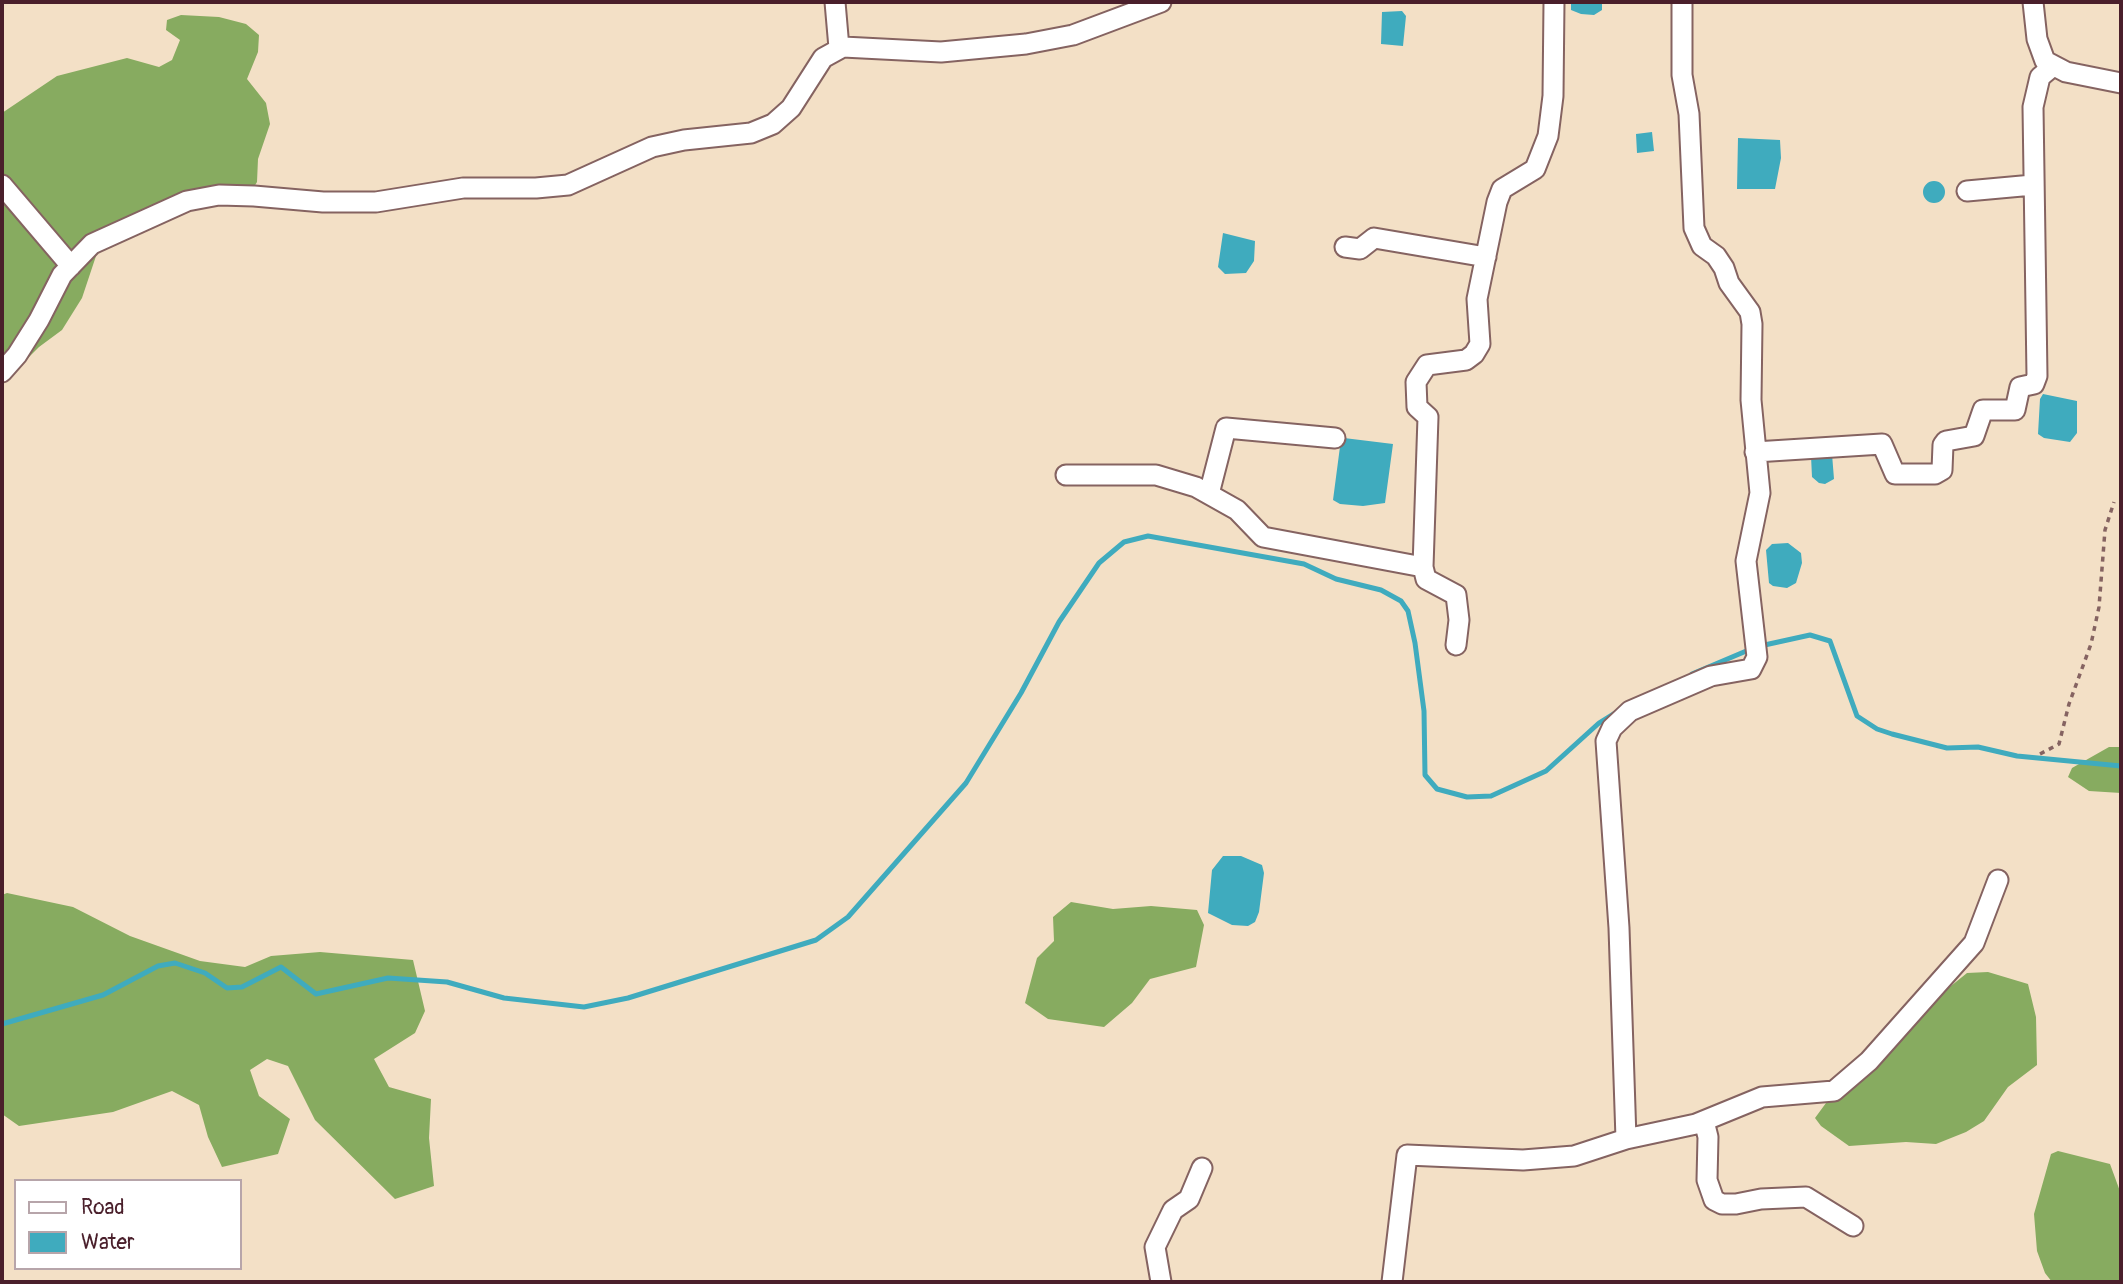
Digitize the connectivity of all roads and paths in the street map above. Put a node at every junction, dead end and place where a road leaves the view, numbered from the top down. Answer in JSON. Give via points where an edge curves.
{"nodes":[{"id":1,"x":835,"y":2,"type":"edge"},
{"id":2,"x":1161,"y":2,"type":"edge"},
{"id":3,"x":1554,"y":2,"type":"edge"},
{"id":4,"x":1682,"y":2,"type":"edge"},
{"id":5,"x":2033,"y":2,"type":"edge"},
{"id":6,"x":1109,"y":11,"type":"edge"},
{"id":7,"x":839,"y":48,"type":"junction"},
{"id":8,"x":2052,"y":67,"type":"junction"},
{"id":9,"x":2121,"y":83,"type":"edge"},
{"id":10,"x":2,"y":185,"type":"edge"},
{"id":11,"x":2033,"y":185,"type":"junction"},
{"id":12,"x":1967,"y":191,"type":"dead end"},
{"id":13,"x":1345,"y":247,"type":"dead end"},
{"id":14,"x":1486,"y":257,"type":"junction"},
{"id":15,"x":71,"y":266,"type":"junction"},
{"id":16,"x":2,"y":372,"type":"edge"},
{"id":17,"x":1335,"y":438,"type":"dead end"},
{"id":18,"x":1755,"y":452,"type":"junction"},
{"id":19,"x":1066,"y":475,"type":"dead end"},
{"id":20,"x":1209,"y":494,"type":"junction"},
{"id":21,"x":2114,"y":502,"type":"dead end"},
{"id":22,"x":1423,"y":567,"type":"junction"},
{"id":23,"x":1456,"y":645,"type":"dead end"},
{"id":24,"x":2040,"y":754,"type":"dead end"},
{"id":25,"x":1998,"y":880,"type":"dead end"},
{"id":26,"x":1704,"y":1121,"type":"junction"},
{"id":27,"x":1626,"y":1139,"type":"junction"},
{"id":28,"x":1202,"y":1168,"type":"dead end"},
{"id":29,"x":1853,"y":1226,"type":"dead end"},
{"id":30,"x":1161,"y":1282,"type":"edge"},
{"id":31,"x":1392,"y":1282,"type":"edge"}],
"edges":[{"from":1,"to":7,"type":"street"},
{"from":2,"to":6,"type":"street"},
{"from":3,"to":14,"type":"street","via":[[1548,136],[1535,169],[1502,189]]},
{"from":4,"to":18,"type":"street","via":[[1682,75],[1689,114],[1694,228],[1750,312]]},
{"from":5,"to":8,"type":"street","via":[[2040,53]]},
{"from":6,"to":7,"type":"street","via":[[1073,34],[975,50]]},
{"from":7,"to":15,"type":"street","via":[[815,68],[783,117],[751,133],[652,146],[599,173],[553,187],[463,188],[376,202],[254,195],[187,201],[92,244]]},
{"from":8,"to":9,"type":"street"},
{"from":8,"to":11,"type":"street","via":[[2040,77],[2033,107]]},
{"from":10,"to":15,"type":"street"},
{"from":11,"to":12,"type":"street"},
{"from":11,"to":18,"type":"street","via":[[2036,376],[2034,384],[2020,387],[2015,410],[1983,410],[1974,436],[1946,441],[1942,470],[1935,474],[1895,474],[1882,444]]},
{"from":13,"to":14,"type":"street","via":[[1360,249],[1374,238]]},
{"from":14,"to":22,"type":"street","via":[[1477,299],[1480,344],[1474,355],[1427,365],[1416,382],[1417,407],[1428,417]]},
{"from":15,"to":16,"type":"street"},
{"from":17,"to":20,"type":"street","via":[[1226,428]]},
{"from":18,"to":27,"type":"street","via":[[1759,509],[1746,561],[1757,657],[1751,669],[1711,676],[1630,711],[1606,741],[1619,928]]},
{"from":19,"to":20,"type":"street","via":[[1156,475]]},
{"from":20,"to":22,"type":"street","via":[[1237,510],[1263,537]]},
{"from":21,"to":24,"type":"path","via":[[2105,530],[2091,644],[2059,744]]},
{"from":22,"to":23,"type":"street","via":[[1426,579],[1455,594]]},
{"from":25,"to":26,"type":"street","via":[[1974,943],[1847,1083],[1822,1094],[1762,1097]]},
{"from":26,"to":27,"type":"street"},
{"from":26,"to":29,"type":"street","via":[[1709,1191],[1714,1200],[1735,1204],[1806,1197]]},
{"from":27,"to":31,"type":"street","via":[[1549,1159],[1407,1155]]},
{"from":28,"to":30,"type":"street","via":[[1189,1199],[1173,1210],[1155,1247]]}]}
